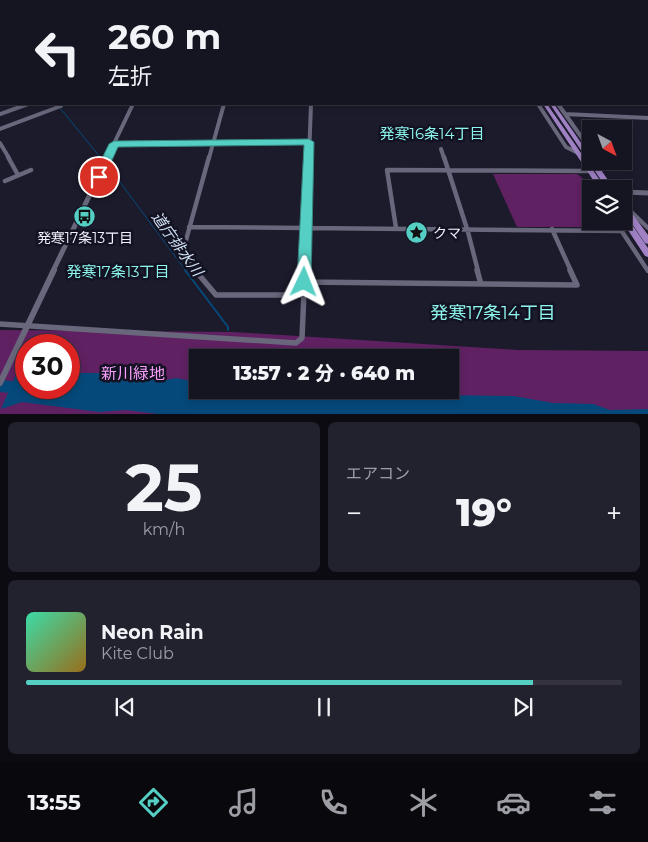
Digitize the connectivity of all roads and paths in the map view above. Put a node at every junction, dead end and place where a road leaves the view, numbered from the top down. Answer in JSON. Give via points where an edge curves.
{"nodes":[{"id":1,"x":49,"y":105,"type":"edge"},
{"id":2,"x":134,"y":105,"type":"edge"},
{"id":3,"x":224,"y":105,"type":"edge"},
{"id":4,"x":311,"y":105,"type":"edge"},
{"id":5,"x":539,"y":105,"type":"edge"},
{"id":6,"x":546,"y":105,"type":"edge"},
{"id":7,"x":553,"y":105,"type":"edge"},
{"id":8,"x":559,"y":105,"type":"edge"},
{"id":9,"x":16,"y":106,"type":"edge"},
{"id":10,"x":60,"y":106,"type":"dead end"},
{"id":11,"x":53,"y":109,"type":"junction"},
{"id":12,"x":0,"y":114,"type":"edge"},
{"id":13,"x":565,"y":114,"type":"junction"},
{"id":14,"x":648,"y":118,"type":"edge"},
{"id":15,"x":0,"y":128,"type":"edge"},
{"id":16,"x":309,"y":142,"type":"junction"},
{"id":17,"x":0,"y":143,"type":"edge"},
{"id":18,"x":114,"y":144,"type":"junction"},
{"id":19,"x":212,"y":144,"type":"junction"},
{"id":20,"x":441,"y":149,"type":"dead end"},
{"id":21,"x":581,"y":152,"type":"junction"},
{"id":22,"x":31,"y":170,"type":"dead end"},
{"id":23,"x":448,"y":171,"type":"junction"},
{"id":24,"x":590,"y":171,"type":"junction"},
{"id":25,"x":18,"y":175,"type":"junction"},
{"id":26,"x":596,"y":180,"type":"edge"},
{"id":27,"x":5,"y":181,"type":"dead end"},
{"id":28,"x":632,"y":192,"type":"edge"},
{"id":29,"x":648,"y":193,"type":"edge"},
{"id":30,"x":632,"y":213,"type":"edge"},
{"id":31,"x":632,"y":218,"type":"edge"},
{"id":32,"x":189,"y":227,"type":"junction"},
{"id":33,"x":306,"y":227,"type":"junction"},
{"id":34,"x":396,"y":228,"type":"junction"},
{"id":35,"x":648,"y":228,"type":"edge"},
{"id":36,"x":467,"y":229,"type":"junction"},
{"id":37,"x":552,"y":229,"type":"junction"},
{"id":38,"x":582,"y":229,"type":"edge"},
{"id":39,"x":622,"y":230,"type":"edge"},
{"id":40,"x":632,"y":230,"type":"edge"},
{"id":41,"x":648,"y":241,"type":"edge"},
{"id":42,"x":648,"y":254,"type":"edge"},
{"id":43,"x":648,"y":270,"type":"edge"},
{"id":44,"x":304,"y":282,"type":"junction"},
{"id":45,"x":481,"y":284,"type":"junction"},
{"id":46,"x":304,"y":295,"type":"junction"},
{"id":47,"x":0,"y":324,"type":"edge"},
{"id":48,"x":28,"y":325,"type":"junction"},
{"id":49,"x":0,"y":383,"type":"edge"}],
"edges":[{"from":1,"to":11,"type":"street"},
{"from":2,"to":18,"type":"street"},
{"from":3,"to":19,"type":"street"},
{"from":4,"to":16,"type":"street"},
{"from":5,"to":21,"type":"street","via":[[566,147]]},
{"from":6,"to":21,"type":"main road"},
{"from":7,"to":21,"type":"main road"},
{"from":8,"to":13,"type":"street"},
{"from":9,"to":12,"type":"street"},
{"from":10,"to":11,"type":"street"},
{"from":11,"to":15,"type":"street"},
{"from":13,"to":14,"type":"street"},
{"from":13,"to":21,"type":"street","via":[[586,144]]},
{"from":16,"to":19,"type":"street"},
{"from":16,"to":33,"type":"street"},
{"from":17,"to":25,"type":"street"},
{"from":18,"to":19,"type":"street"},
{"from":18,"to":48,"type":"street"},
{"from":19,"to":32,"type":"street"},
{"from":20,"to":23,"type":"street"},
{"from":21,"to":24,"type":"main road"},
{"from":22,"to":25,"type":"street"},
{"from":23,"to":24,"type":"street"},
{"from":23,"to":34,"type":"street","via":[[387,170]]},
{"from":23,"to":36,"type":"street"},
{"from":24,"to":26,"type":"main road"},
{"from":25,"to":27,"type":"street"},
{"from":28,"to":29,"type":"street"},
{"from":30,"to":35,"type":"street"},
{"from":31,"to":41,"type":"main road"},
{"from":32,"to":33,"type":"street"},
{"from":32,"to":46,"type":"street","via":[[184,256],[216,295]]},
{"from":33,"to":34,"type":"street"},
{"from":33,"to":44,"type":"street"},
{"from":34,"to":36,"type":"street"},
{"from":36,"to":37,"type":"street"},
{"from":36,"to":45,"type":"street"},
{"from":37,"to":38,"type":"street"},
{"from":37,"to":45,"type":"street","via":[[577,285]]},
{"from":39,"to":43,"type":"street"},
{"from":40,"to":42,"type":"main road"},
{"from":44,"to":45,"type":"street"},
{"from":44,"to":46,"type":"street"},
{"from":46,"to":48,"type":"street","via":[[302,338],[296,343]]},
{"from":47,"to":48,"type":"street"},
{"from":48,"to":49,"type":"street"}]}
